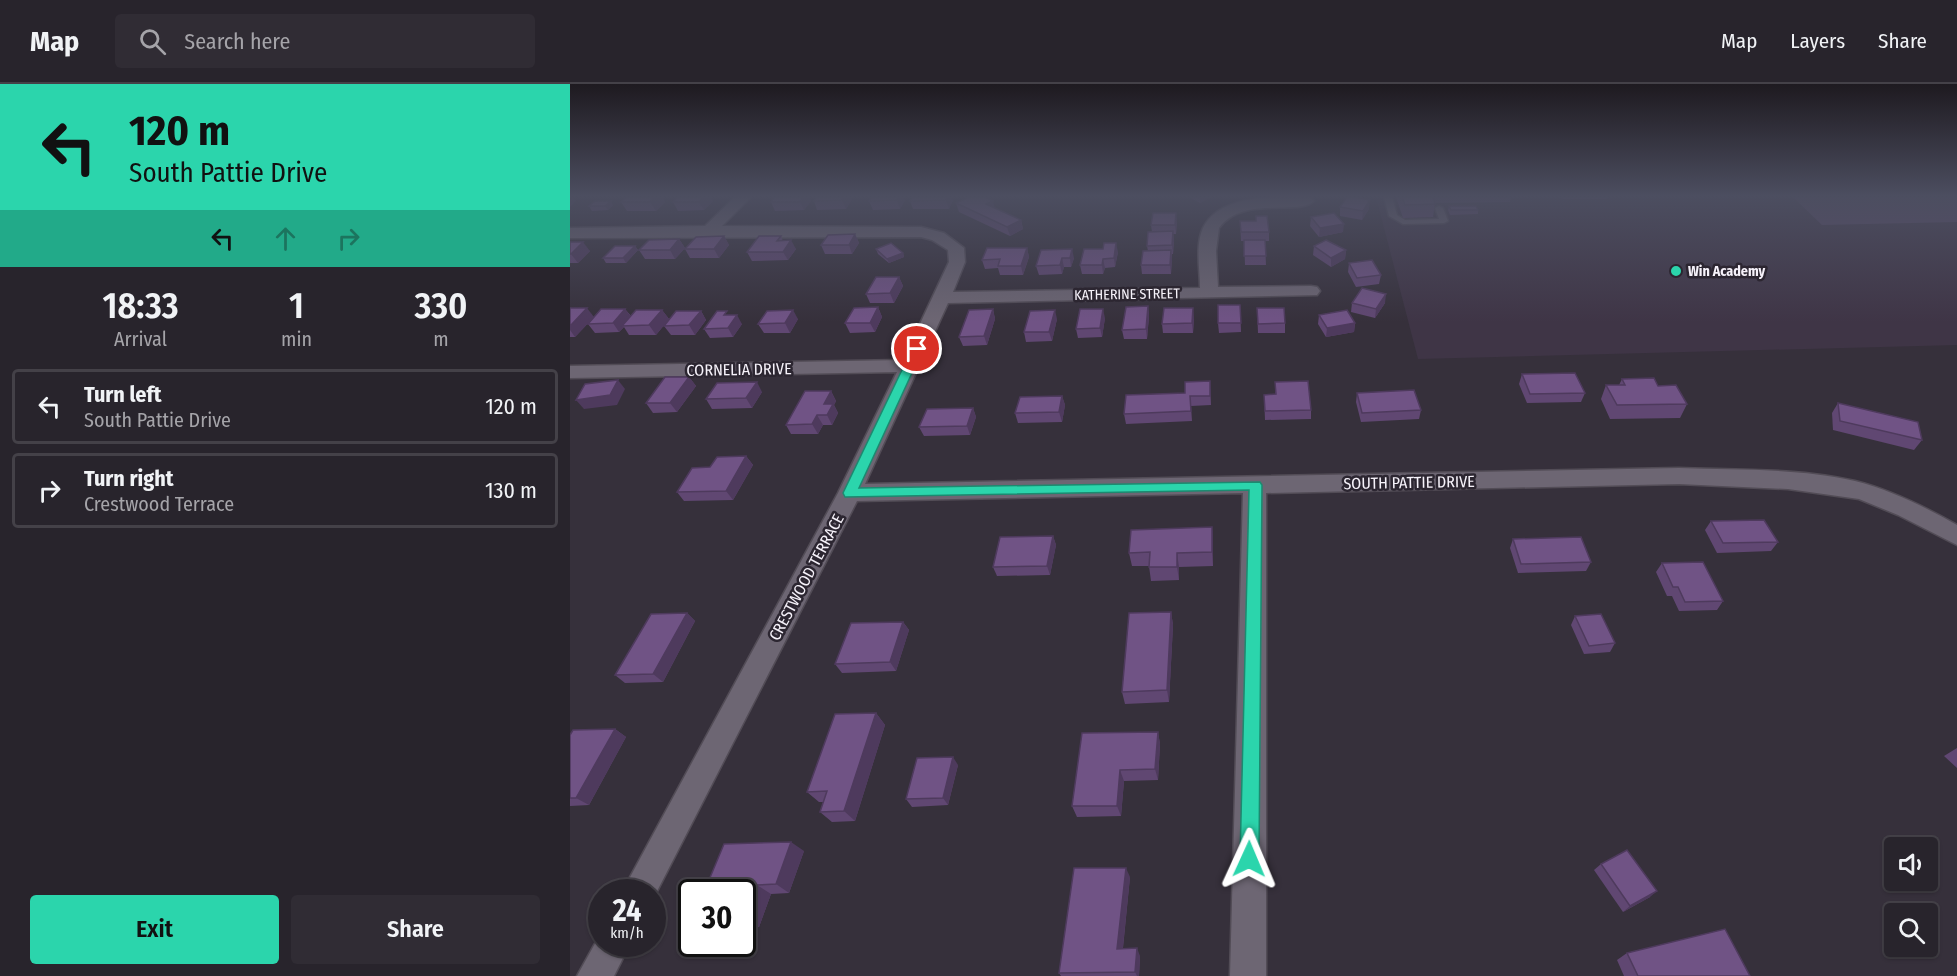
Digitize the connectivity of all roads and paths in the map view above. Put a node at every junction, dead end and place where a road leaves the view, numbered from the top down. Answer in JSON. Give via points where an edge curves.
{"nodes":[{"id":1,"x":942,"y":239,"type":"edge"},
{"id":2,"x":1209,"y":239,"type":"edge"},
{"id":3,"x":1311,"y":291,"type":"dead end"},
{"id":4,"x":1209,"y":293,"type":"junction"},
{"id":5,"x":942,"y":298,"type":"junction"},
{"id":6,"x":909,"y":366,"type":"junction"},
{"id":7,"x":570,"y":372,"type":"edge"},
{"id":8,"x":1255,"y":485,"type":"junction"},
{"id":9,"x":850,"y":493,"type":"junction"},
{"id":10,"x":1957,"y":536,"type":"edge"},
{"id":11,"x":646,"y":879,"type":"edge"},
{"id":12,"x":605,"y":957,"type":"edge"},
{"id":13,"x":595,"y":976,"type":"edge"},
{"id":14,"x":1248,"y":976,"type":"edge"}],
"edges":[{"from":1,"to":5,"type":"street","name":"CRESTWOOD TERRACE","via":[[956,248],[957,262]]},
{"from":2,"to":4,"type":"street"},
{"from":3,"to":4,"type":"street","name":"KATHERINE STREET"},
{"from":4,"to":5,"type":"street","name":"KATHERINE STREET"},
{"from":5,"to":6,"type":"street","name":"CRESTWOOD TERRACE"},
{"from":6,"to":7,"type":"street","name":"CORNELIA DRIVE"},
{"from":6,"to":9,"type":"street","name":"CRESTWOOD TERRACE"},
{"from":8,"to":9,"type":"street","name":"SOUTH PATTIE DRIVE"},
{"from":8,"to":10,"type":"street","name":"SOUTH PATTIE DRIVE","via":[[1679,476],[1779,480],[1854,490],[1924,517]]},
{"from":8,"to":14,"type":"street"},
{"from":9,"to":11,"type":"street","name":"CRESTWOOD TERRACE"},
{"from":12,"to":13,"type":"street"}]}
